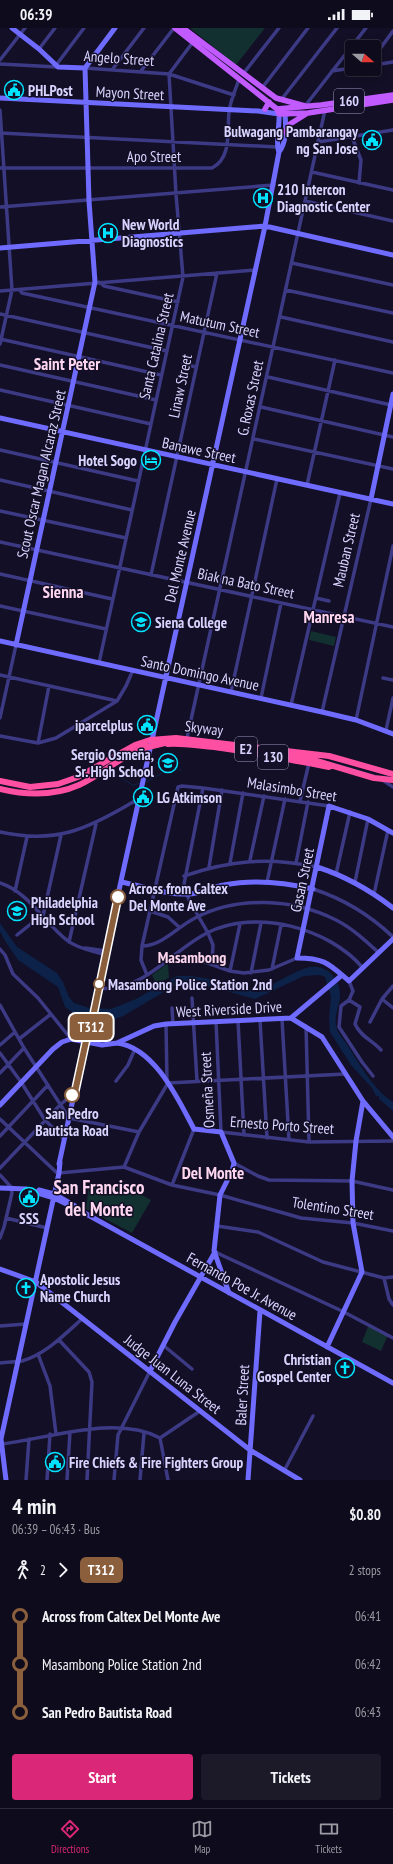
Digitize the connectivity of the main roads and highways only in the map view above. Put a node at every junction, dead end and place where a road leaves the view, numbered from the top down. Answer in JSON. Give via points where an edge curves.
{"nodes":[{"id":1,"x":174,"y":28,"type":"edge"},
{"id":2,"x":183,"y":28,"type":"edge"},
{"id":3,"x":195,"y":40,"type":"junction"},
{"id":4,"x":241,"y":76,"type":"junction"},
{"id":5,"x":393,"y":95,"type":"edge"},
{"id":6,"x":281,"y":100,"type":"junction"},
{"id":7,"x":393,"y":100,"type":"edge"},
{"id":8,"x":269,"y":102,"type":"junction"},
{"id":9,"x":305,"y":106,"type":"junction"},
{"id":10,"x":265,"y":111,"type":"road end"},
{"id":11,"x":281,"y":111,"type":"junction"},
{"id":12,"x":308,"y":113,"type":"junction"},
{"id":13,"x":286,"y":132,"type":"road end"},
{"id":14,"x":152,"y":745,"type":"junction"},
{"id":15,"x":138,"y":749,"type":"junction"},
{"id":16,"x":310,"y":757,"type":"junction"},
{"id":17,"x":148,"y":759,"type":"road end"},
{"id":18,"x":352,"y":771,"type":"junction"},
{"id":19,"x":393,"y":774,"type":"edge"},
{"id":20,"x":0,"y":780,"type":"edge"},
{"id":21,"x":393,"y":781,"type":"edge"},
{"id":22,"x":0,"y":790,"type":"edge"}],
"edges":[{"from":1,"to":3,"type":"main road"},
{"from":2,"to":3,"type":"main road"},
{"from":3,"to":4,"type":"main road"},
{"from":4,"to":6,"type":"main road"},
{"from":4,"to":8,"type":"main road"},
{"from":5,"to":9,"type":"main road","number":"160"},
{"from":6,"to":9,"type":"main road"},
{"from":6,"to":11,"type":"main road"},
{"from":7,"to":12,"type":"main road","number":"160"},
{"from":8,"to":10,"type":"main road"},
{"from":8,"to":11,"type":"main road"},
{"from":9,"to":11,"type":"main road","number":"160"},
{"from":11,"to":12,"type":"main road","number":"160"},
{"from":12,"to":13,"type":"main road","via":[[290,124]]},
{"from":14,"to":15,"type":"highway","name":"Skyway","number":"E2","bridge":true},
{"from":14,"to":16,"type":"main road","number":"130","via":[[192,746]]},
{"from":14,"to":16,"type":"main road","number":"130","via":[[166,737],[187,738]]},
{"from":14,"to":18,"type":"highway","name":"Skyway","number":"E2","bridge":true,"via":[[189,744]]},
{"from":14,"to":20,"type":"main road","number":"130","via":[[131,745],[82,775],[57,784],[31,786]]},
{"from":15,"to":17,"type":"main road"},
{"from":15,"to":18,"type":"highway","name":"Skyway","number":"E2","bridge":true,"via":[[173,741],[310,759]]},
{"from":15,"to":19,"type":"highway","name":"Skyway","number":"E2","bridge":true,"via":[[150,740],[176,738],[314,754]]},
{"from":15,"to":20,"type":"highway","name":"Skyway","number":"E2","bridge":true,"via":[[58,784],[30,787]]},
{"from":15,"to":22,"type":"highway","name":"Skyway","number":"E2","via":[[80,785],[64,790],[30,794]]},
{"from":16,"to":19,"type":"main road","number":"130"},
{"from":16,"to":21,"type":"main road","number":"130","via":[[384,781]]},
{"from":18,"to":21,"type":"highway","name":"Skyway","number":"E2","bridge":true}]}
